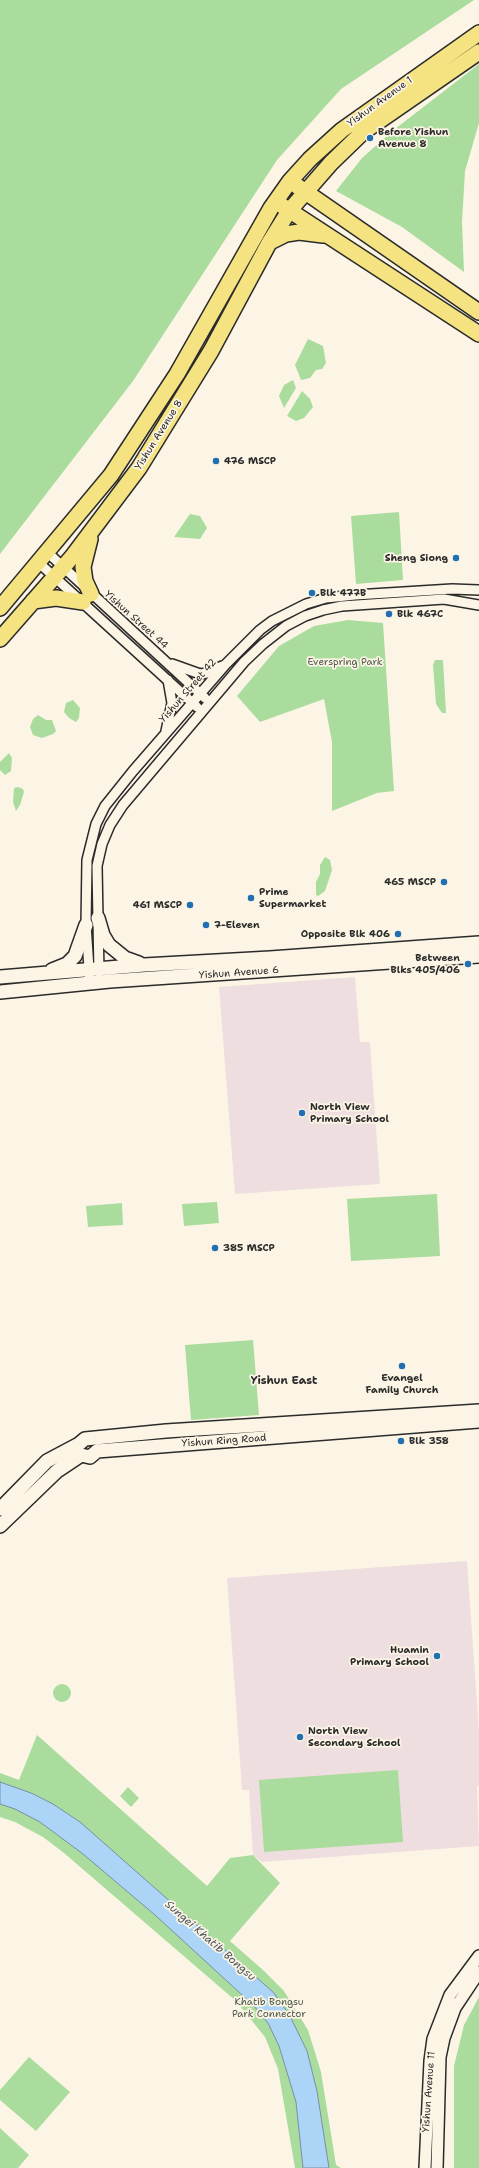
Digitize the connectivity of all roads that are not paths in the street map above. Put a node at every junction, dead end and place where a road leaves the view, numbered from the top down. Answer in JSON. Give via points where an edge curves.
{"nodes":[{"id":1,"x":476,"y":45,"type":"edge"},
{"id":2,"x":290,"y":181,"type":"junction"},
{"id":3,"x":305,"y":192,"type":"junction"},
{"id":4,"x":276,"y":200,"type":"junction"},
{"id":5,"x":289,"y":211,"type":"junction"},
{"id":6,"x":330,"y":235,"type":"junction"},
{"id":7,"x":269,"y":243,"type":"junction"},
{"id":8,"x":479,"y":312,"type":"edge"},
{"id":9,"x":479,"y":334,"type":"edge"},
{"id":10,"x":92,"y":530,"type":"junction"},
{"id":11,"x":43,"y":558,"type":"junction"},
{"id":12,"x":58,"y":572,"type":"junction"},
{"id":13,"x":479,"y":590,"type":"edge"},
{"id":14,"x":87,"y":598,"type":"junction"},
{"id":15,"x":33,"y":601,"type":"junction"},
{"id":16,"x":479,"y":605,"type":"edge"},
{"id":17,"x":0,"y":608,"type":"edge"},
{"id":18,"x":0,"y":639,"type":"edge"},
{"id":19,"x":167,"y":662,"type":"junction"},
{"id":20,"x":226,"y":664,"type":"junction"},
{"id":21,"x":168,"y":680,"type":"junction"},
{"id":22,"x":201,"y":694,"type":"junction"},
{"id":23,"x":194,"y":703,"type":"junction"},
{"id":24,"x":211,"y":703,"type":"junction"},
{"id":25,"x":202,"y":712,"type":"junction"},
{"id":26,"x":165,"y":735,"type":"junction"},
{"id":27,"x":92,"y":922,"type":"junction"},
{"id":28,"x":479,"y":943,"type":"edge"},
{"id":29,"x":479,"y":956,"type":"edge"},
{"id":30,"x":144,"y":964,"type":"junction"},
{"id":31,"x":94,"y":969,"type":"junction"},
{"id":32,"x":45,"y":973,"type":"junction"},
{"id":33,"x":0,"y":977,"type":"edge"},
{"id":34,"x":95,"y":982,"type":"junction"},
{"id":35,"x":0,"y":992,"type":"edge"},
{"id":36,"x":479,"y":1411,"type":"edge"},
{"id":37,"x":479,"y":1421,"type":"edge"},
{"id":38,"x":384,"y":1423,"type":"junction"},
{"id":39,"x":80,"y":1450,"type":"junction"},
{"id":40,"x":0,"y":1509,"type":"edge"},
{"id":41,"x":0,"y":1526,"type":"edge"},
{"id":42,"x":479,"y":1956,"type":"edge"},
{"id":43,"x":479,"y":1972,"type":"edge"},
{"id":44,"x":425,"y":2168,"type":"edge"},
{"id":45,"x":438,"y":2168,"type":"edge"}],
"edges":[{"from":1,"to":2,"type":"main road","name":"Yishun Avenue 1","via":[[416,76],[342,130]]},
{"from":1,"to":3,"type":"main road","name":"Yishun Avenue 1","via":[[363,132]]},
{"from":2,"to":3,"type":"main road"},
{"from":2,"to":4,"type":"main road","name":"Yishun Avenue 1"},
{"from":3,"to":5,"type":"main road","name":"Yishun Avenue 1"},
{"from":3,"to":8,"type":"main road"},
{"from":4,"to":5,"type":"main road"},
{"from":4,"to":11,"type":"main road","name":"Yishun Avenue 8","via":[[177,374],[111,475]]},
{"from":5,"to":6,"type":"main road"},
{"from":5,"to":7,"type":"main road","name":"Yishun Avenue 8"},
{"from":6,"to":7,"type":"main road","via":[[298,232],[286,234]]},
{"from":6,"to":9,"type":"main road"},
{"from":7,"to":10,"type":"main road","name":"Yishun Avenue 8","via":[[211,351],[143,461]]},
{"from":10,"to":12,"type":"main road","name":"Yishun Avenue 8"},
{"from":10,"to":14,"type":"main road","via":[[83,567]]},
{"from":11,"to":12,"type":"street","name":"Yishun Street 44"},
{"from":11,"to":12,"type":"street","name":"Yishun Street 44"},
{"from":11,"to":17,"type":"main road","name":"Yishun Avenue 8"},
{"from":12,"to":14,"type":"street","name":"Yishun Street 44"},
{"from":12,"to":14,"type":"street","name":"Yishun Street 44"},
{"from":12,"to":15,"type":"main road","name":"Yishun Avenue 8"},
{"from":13,"to":20,"type":"street","name":"Yishun Street 42","via":[[452,589],[326,598],[306,604],[272,621]]},
{"from":14,"to":15,"type":"main road"},
{"from":14,"to":19,"type":"street","name":"Yishun Street 44"},
{"from":14,"to":21,"type":"street","name":"Yishun Street 44"},
{"from":15,"to":18,"type":"main road","name":"Yishun Avenue 8"},
{"from":16,"to":24,"type":"street","name":"Yishun Street 42","via":[[444,599],[342,606],[305,616],[286,626],[263,644],[244,662]]},
{"from":19,"to":20,"type":"street","via":[[200,674]]},
{"from":19,"to":22,"type":"street","name":"Yishun Street 44"},
{"from":20,"to":22,"type":"street","name":"Yishun Street 42"},
{"from":21,"to":23,"type":"street","name":"Yishun Street 44"},
{"from":21,"to":26,"type":"street","via":[[172,703]]},
{"from":22,"to":23,"type":"street","name":"Yishun Street 42"},
{"from":22,"to":24,"type":"street","name":"Yishun Street 44"},
{"from":23,"to":25,"type":"street","name":"Yishun Street 44"},
{"from":23,"to":26,"type":"street","name":"Yishun Street 42"},
{"from":24,"to":25,"type":"street","name":"Yishun Street 42"},
{"from":25,"to":27,"type":"street","name":"Yishun Street 42","via":[[123,805],[110,825],[97,866]]},
{"from":26,"to":27,"type":"street","name":"Yishun Street 42","via":[[105,806],[96,824],[86,860]]},
{"from":27,"to":30,"type":"main road","via":[[109,944],[125,958]]},
{"from":27,"to":31,"type":"street","name":"Yishun Street 42"},
{"from":27,"to":31,"type":"street","name":"Yishun Street 42"},
{"from":27,"to":32,"type":"main road","via":[[75,956],[67,964]]},
{"from":28,"to":30,"type":"main road","name":"Yishun Avenue 6"},
{"from":29,"to":34,"type":"main road","name":"Yishun Avenue 6"},
{"from":30,"to":31,"type":"main road","name":"Yishun Avenue 6"},
{"from":31,"to":32,"type":"main road","name":"Yishun Avenue 6"},
{"from":31,"to":34,"type":"street","name":"Yishun Street 42"},
{"from":32,"to":33,"type":"main road","name":"Yishun Avenue 6"},
{"from":34,"to":35,"type":"main road","name":"Yishun Avenue 6"},
{"from":36,"to":38,"type":"main road","name":"Yishun Ring Road"},
{"from":37,"to":38,"type":"main road","name":"Yishun Ring Road"},
{"from":38,"to":39,"type":"main road","name":"Yishun Ring Road","via":[[166,1431],[94,1445],[90,1457]]},
{"from":39,"to":40,"type":"main road","name":"Yishun Ring Road","via":[[47,1461]]},
{"from":39,"to":41,"type":"main road","name":"Yishun Ring Road"},
{"from":42,"to":44,"type":"street","name":"Yishun Avenue 11","via":[[450,1995],[433,2039]]},
{"from":43,"to":45,"type":"street","name":"Yishun Avenue 11","via":[[458,2002],[444,2038],[440,2065]]}]}
